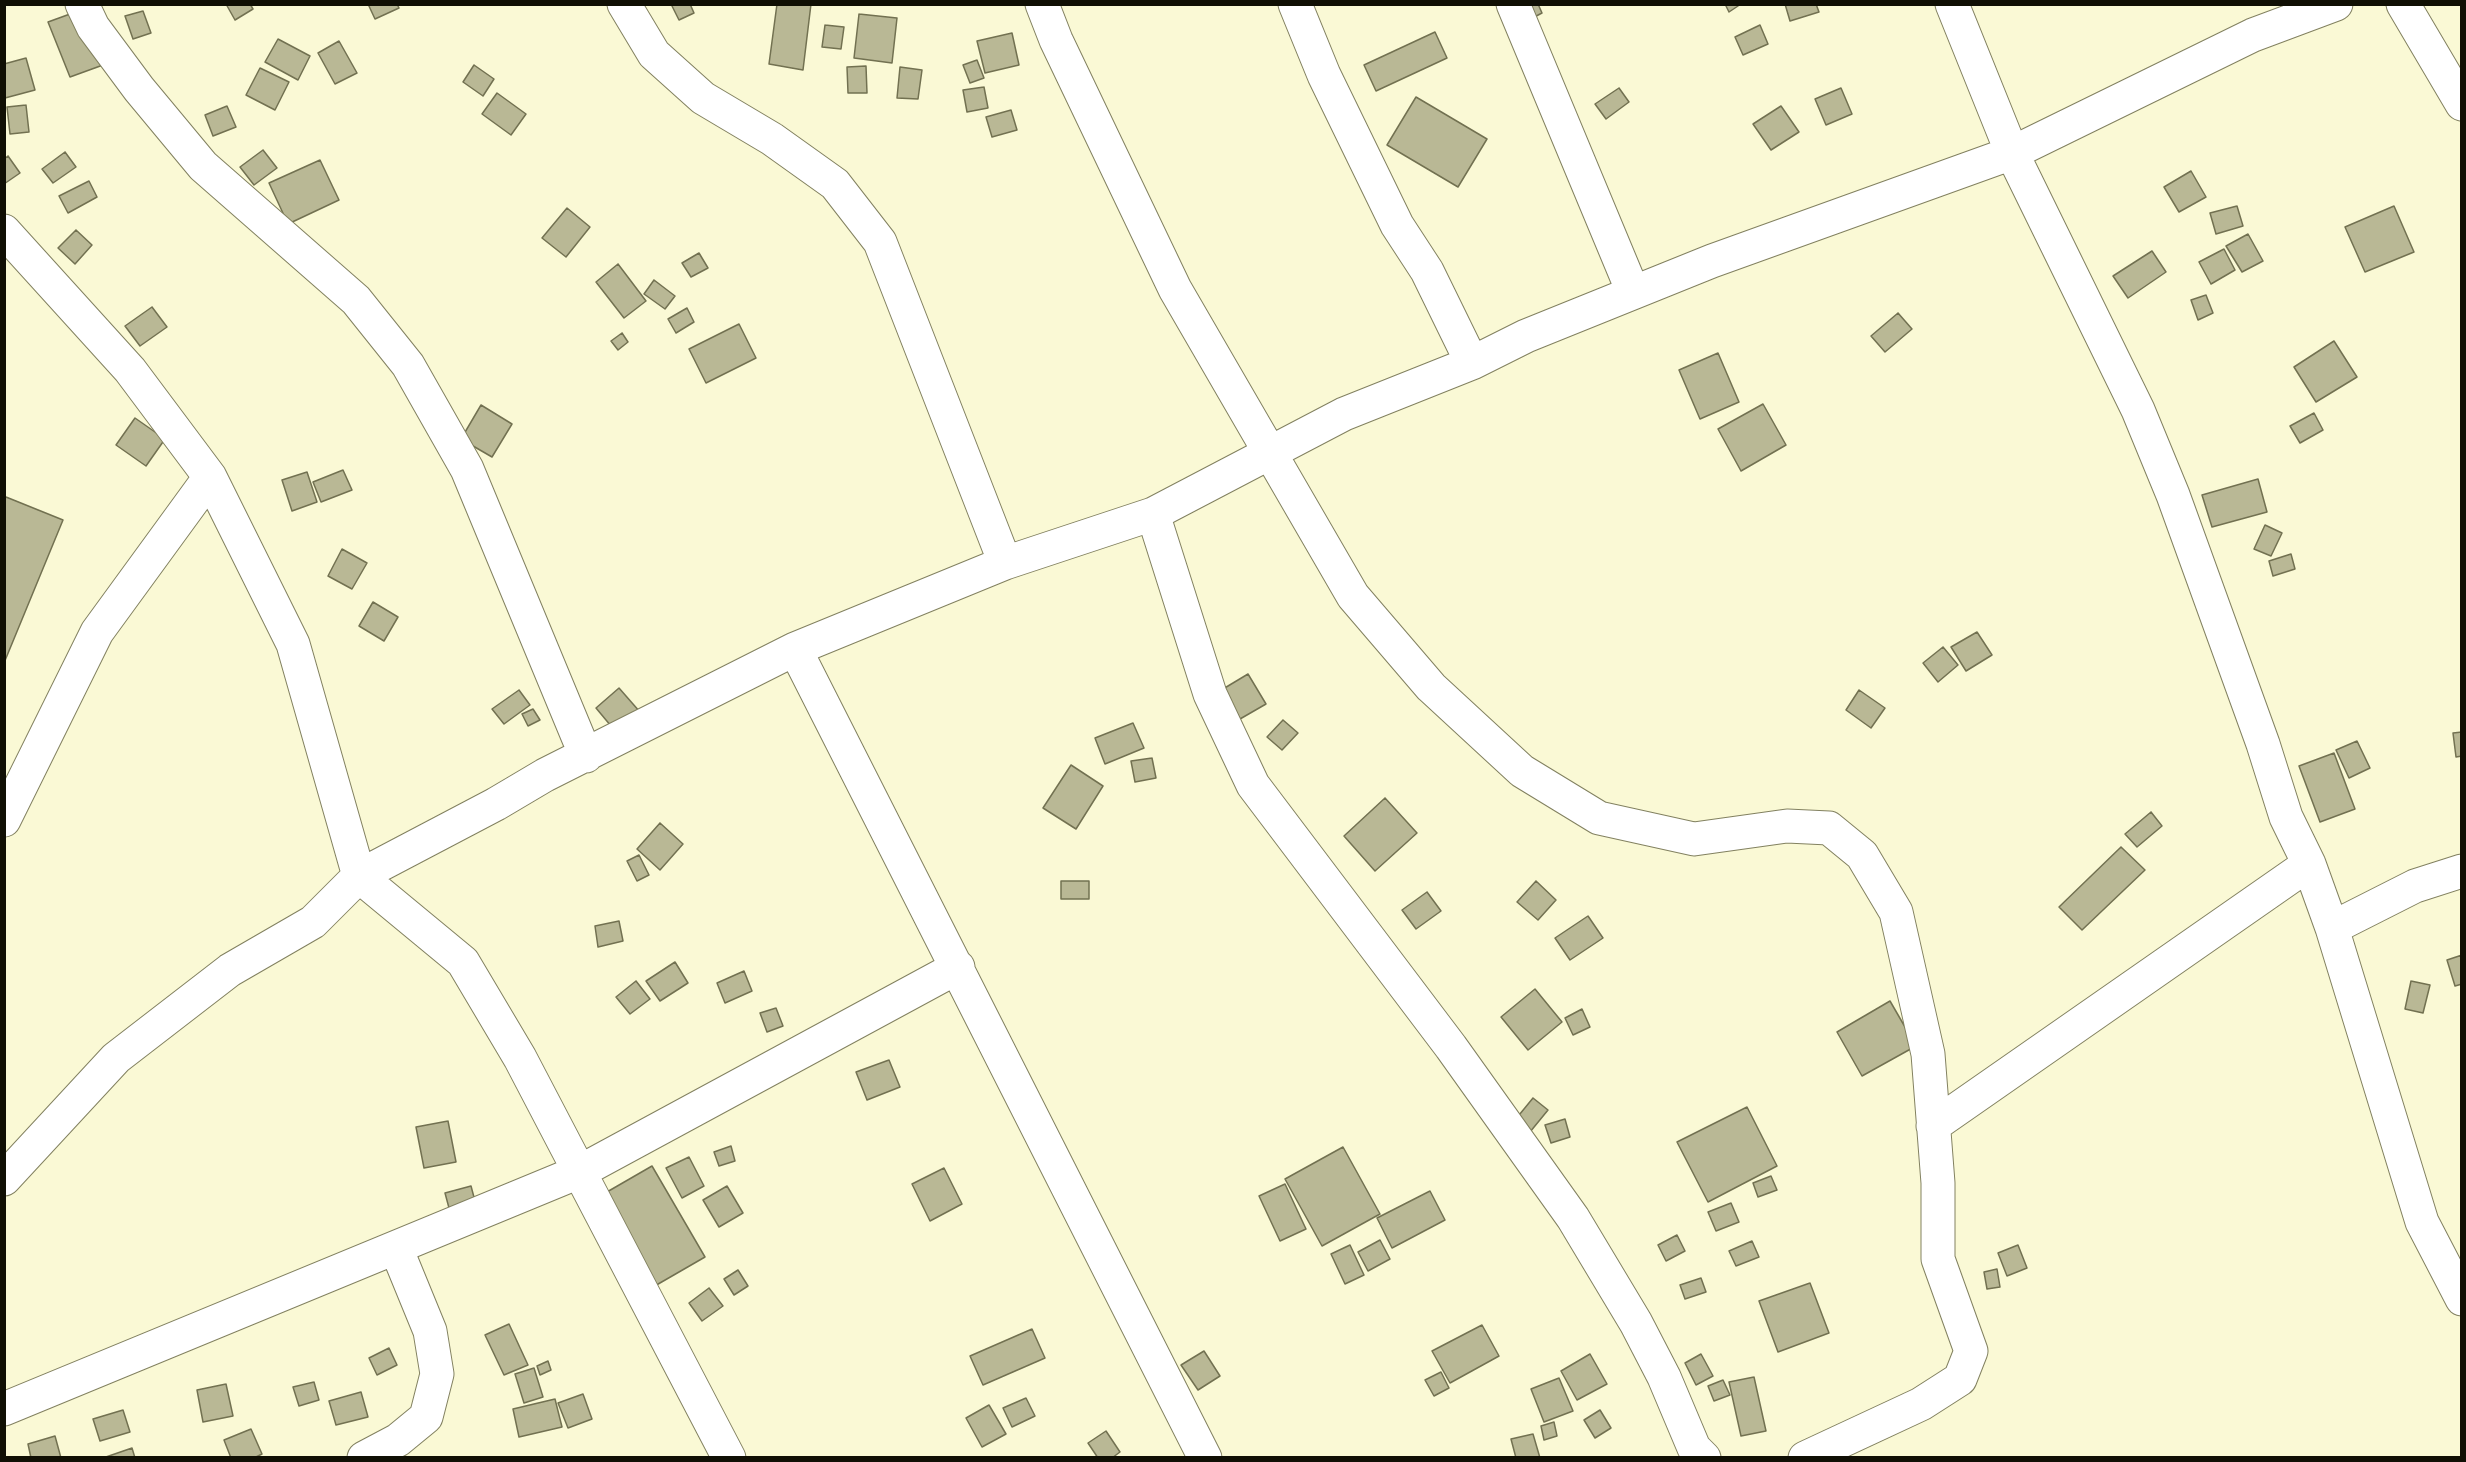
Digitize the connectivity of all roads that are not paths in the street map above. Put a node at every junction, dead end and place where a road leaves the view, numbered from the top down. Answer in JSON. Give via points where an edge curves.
{"nodes":[{"id":1,"x":82,"y":4,"type":"edge"},
{"id":2,"x":624,"y":4,"type":"edge"},
{"id":3,"x":1042,"y":4,"type":"edge"},
{"id":4,"x":1295,"y":4,"type":"edge"},
{"id":5,"x":1513,"y":4,"type":"edge"},
{"id":6,"x":1952,"y":4,"type":"edge"},
{"id":7,"x":2336,"y":4,"type":"edge"},
{"id":8,"x":2403,"y":4,"type":"edge"},
{"id":9,"x":2462,"y":104,"type":"edge"},
{"id":10,"x":2012,"y":153,"type":"junction"},
{"id":11,"x":4,"y":231,"type":"edge"},
{"id":12,"x":1633,"y":292,"type":"junction"},
{"id":13,"x":1472,"y":363,"type":"junction"},
{"id":14,"x":1271,"y":453,"type":"junction"},
{"id":15,"x":210,"y":477,"type":"junction"},
{"id":16,"x":1153,"y":514,"type":"junction"},
{"id":17,"x":1005,"y":562,"type":"junction"},
{"id":18,"x":795,"y":649,"type":"junction"},
{"id":19,"x":586,"y":756,"type":"junction"},
{"id":20,"x":4,"y":820,"type":"edge"},
{"id":21,"x":2309,"y":864,"type":"junction"},
{"id":22,"x":2462,"y":871,"type":"edge"},
{"id":23,"x":359,"y":876,"type":"junction"},
{"id":24,"x":2332,"y":928,"type":"junction"},
{"id":25,"x":958,"y":968,"type":"junction"},
{"id":26,"x":1933,"y":1126,"type":"junction"},
{"id":27,"x":580,"y":1171,"type":"junction"},
{"id":28,"x":4,"y":1179,"type":"edge"},
{"id":29,"x":396,"y":1248,"type":"junction"},
{"id":30,"x":2462,"y":1299,"type":"edge"},
{"id":31,"x":4,"y":1409,"type":"edge"},
{"id":32,"x":364,"y":1458,"type":"edge"},
{"id":33,"x":729,"y":1458,"type":"edge"},
{"id":34,"x":1205,"y":1458,"type":"edge"},
{"id":35,"x":1704,"y":1458,"type":"edge"},
{"id":36,"x":1805,"y":1458,"type":"edge"}],
"edges":[{"from":1,"to":19,"type":"street","via":[[93,27],[139,89],[203,166],[356,300],[408,365],[466,469]]},
{"from":2,"to":17,"type":"street","via":[[654,54],[703,98],[772,139],[835,184],[880,242]]},
{"from":3,"to":14,"type":"street","via":[[1175,290]]},
{"from":4,"to":13,"type":"street","via":[[1324,75],[1397,225],[1427,271]]},
{"from":5,"to":12,"type":"street"},
{"from":6,"to":10,"type":"street"},
{"from":7,"to":10,"type":"street","via":[[2243,39]]},
{"from":8,"to":9,"type":"street"},
{"from":10,"to":12,"type":"street"},
{"from":10,"to":21,"type":"street","via":[[2138,410],[2173,495],[2286,817]]},
{"from":11,"to":15,"type":"street","via":[[130,370]]},
{"from":12,"to":13,"type":"street"},
{"from":13,"to":14,"type":"street","via":[[1344,414]]},
{"from":14,"to":16,"type":"street"},
{"from":14,"to":26,"type":"street","via":[[1353,596],[1431,687],[1522,771],[1599,818],[1694,839],[1787,826],[1829,828],[1862,855],[1896,912],[1928,1054]]},
{"from":15,"to":20,"type":"street","via":[[97,632]]},
{"from":15,"to":23,"type":"street","via":[[293,644]]},
{"from":16,"to":17,"type":"street"},
{"from":16,"to":35,"type":"street","via":[[1210,694],[1253,785],[1451,1047],[1573,1218],[1636,1323],[1694,1448]]},
{"from":17,"to":18,"type":"street"},
{"from":18,"to":19,"type":"street"},
{"from":18,"to":25,"type":"street"},
{"from":19,"to":23,"type":"street"},
{"from":21,"to":24,"type":"street"},
{"from":21,"to":26,"type":"street"},
{"from":22,"to":24,"type":"street","via":[[2415,886]]},
{"from":23,"to":27,"type":"street","via":[[464,962]]},
{"from":23,"to":28,"type":"street","via":[[313,922],[230,970],[116,1058]]},
{"from":24,"to":30,"type":"street","via":[[2421,1222]]},
{"from":25,"to":27,"type":"street"},
{"from":25,"to":34,"type":"street"},
{"from":26,"to":36,"type":"street","via":[[1938,1258],[1971,1351],[1960,1378],[1922,1404]]},
{"from":27,"to":29,"type":"street"},
{"from":27,"to":33,"type":"street"},
{"from":29,"to":31,"type":"street"},
{"from":29,"to":32,"type":"street","via":[[430,1331],[437,1374],[426,1417],[398,1440]]}]}
